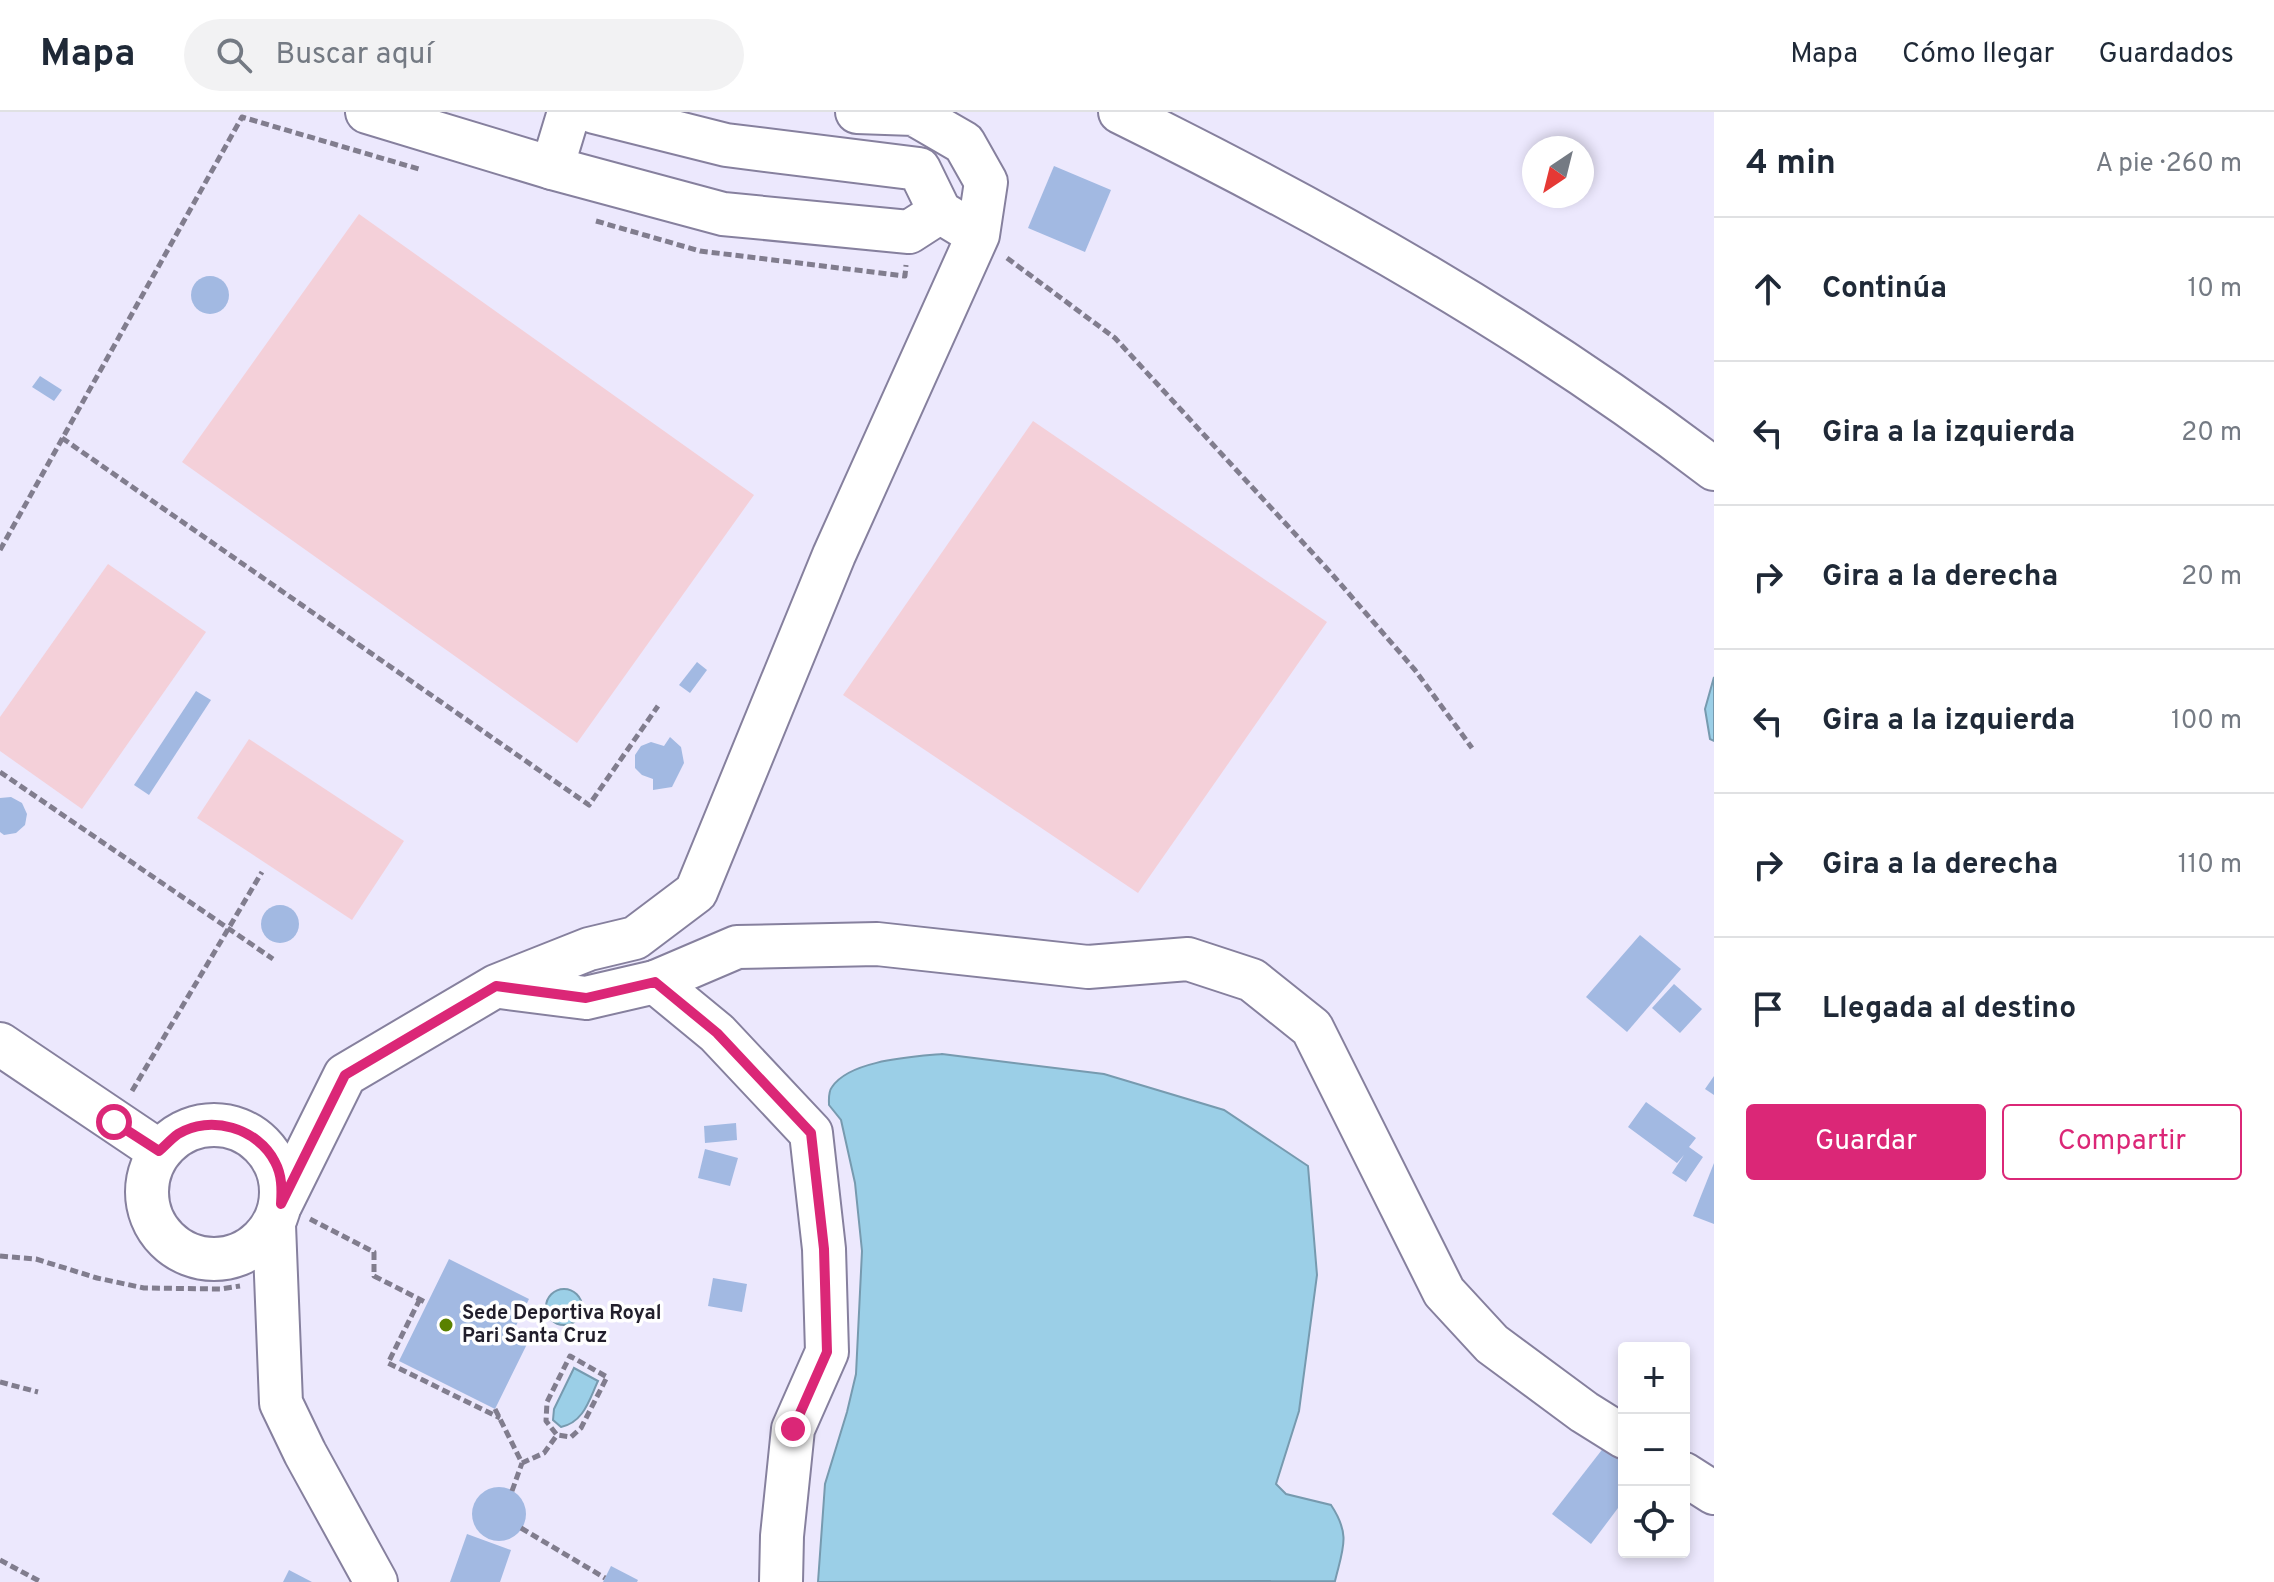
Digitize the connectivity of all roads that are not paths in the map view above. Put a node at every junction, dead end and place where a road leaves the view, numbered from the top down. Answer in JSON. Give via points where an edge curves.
{"nodes":[{"id":1,"x":367,"y":112,"type":"edge"},
{"id":2,"x":569,"y":112,"type":"edge"},
{"id":3,"x":594,"y":112,"type":"edge"},
{"id":4,"x":857,"y":112,"type":"edge"},
{"id":5,"x":1120,"y":112,"type":"edge"},
{"id":6,"x":552,"y":168,"type":"junction"},
{"id":7,"x":925,"y":222,"type":"junction"},
{"id":8,"x":978,"y":235,"type":"junction"},
{"id":9,"x":1714,"y":469,"type":"edge"},
{"id":10,"x":655,"y":982,"type":"junction"},
{"id":11,"x":496,"y":986,"type":"junction"},
{"id":12,"x":0,"y":1044,"type":"edge"},
{"id":13,"x":159,"y":1151,"type":"junction"},
{"id":14,"x":278,"y":1214,"type":"junction"},
{"id":15,"x":1618,"y":1433,"type":"edge"},
{"id":16,"x":1690,"y":1478,"type":"edge"},
{"id":17,"x":1714,"y":1493,"type":"edge"},
{"id":18,"x":376,"y":1582,"type":"edge"},
{"id":19,"x":781,"y":1582,"type":"edge"}],
"edges":[{"from":1,"to":6,"type":"street"},
{"from":2,"to":6,"type":"street"},
{"from":3,"to":7,"type":"street","via":[[726,145],[919,169]]},
{"from":4,"to":8,"type":"street","via":[[914,114],[964,143],[986,182]]},
{"from":5,"to":9,"type":"street","via":[[1373,246],[1534,341]]},
{"from":6,"to":7,"type":"street","via":[[723,214]]},
{"from":7,"to":8,"type":"street"},
{"from":8,"to":11,"type":"street","via":[[834,555],[696,892],[635,938],[589,949]]},
{"from":10,"to":11,"type":"street","via":[[586,998]]},
{"from":10,"to":15,"type":"street","via":[[737,947],[877,944],[1088,967],[1188,959],[1252,980],[1312,1028],[1444,1292],[1492,1344]]},
{"from":10,"to":19,"type":"street","via":[[717,1033],[811,1133],[824,1249],[827,1352],[793,1429]]},
{"from":11,"to":14,"type":"street","via":[[345,1075]]},
{"from":12,"to":13,"type":"street"},
{"from":13,"to":14,"type":"street","via":[[178,1134],[199,1126],[243,1131],[274,1161],[282,1182]]},
{"from":13,"to":14,"type":"street","via":[[146,1190],[160,1233],[176,1249],[197,1258],[242,1255],[261,1242]]},
{"from":14,"to":18,"type":"street","via":[[281,1403]]},
{"from":16,"to":17,"type":"street"}]}
